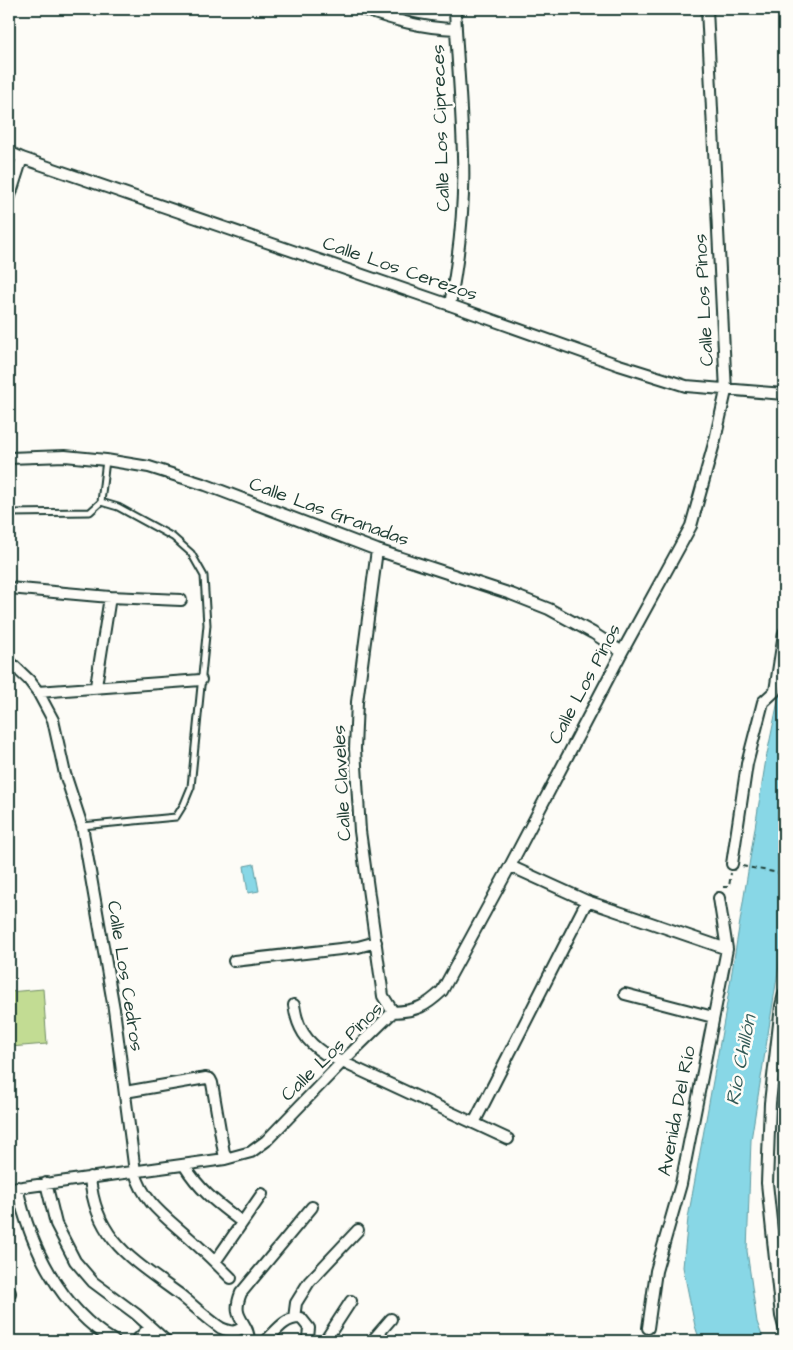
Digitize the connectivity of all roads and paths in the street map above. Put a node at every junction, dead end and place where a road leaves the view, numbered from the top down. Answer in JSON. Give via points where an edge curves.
{"nodes":[{"id":1,"x":362,"y":9,"type":"edge"},
{"id":2,"x":455,"y":9,"type":"edge"},
{"id":3,"x":707,"y":9,"type":"edge"},
{"id":4,"x":456,"y":29,"type":"junction"},
{"id":5,"x":9,"y":152,"type":"edge"},
{"id":6,"x":22,"y":158,"type":"junction"},
{"id":7,"x":9,"y":199,"type":"edge"},
{"id":8,"x":450,"y":305,"type":"junction"},
{"id":9,"x":726,"y":391,"type":"junction"},
{"id":10,"x":784,"y":394,"type":"edge"},
{"id":11,"x":9,"y":458,"type":"edge"},
{"id":12,"x":106,"y":460,"type":"junction"},
{"id":13,"x":101,"y":502,"type":"junction"},
{"id":14,"x":9,"y":513,"type":"edge"},
{"id":15,"x":378,"y":550,"type":"junction"},
{"id":16,"x":9,"y":588,"type":"edge"},
{"id":17,"x":110,"y":597,"type":"junction"},
{"id":18,"x":181,"y":600,"type":"dead end"},
{"id":19,"x":784,"y":633,"type":"edge"},
{"id":20,"x":622,"y":652,"type":"junction"},
{"id":21,"x":9,"y":660,"type":"edge"},
{"id":22,"x":201,"y":680,"type":"junction"},
{"id":23,"x":96,"y":686,"type":"junction"},
{"id":24,"x":38,"y":692,"type":"junction"},
{"id":25,"x":82,"y":826,"type":"junction"},
{"id":26,"x":735,"y":864,"type":"joint"},
{"id":27,"x":510,"y":866,"type":"junction"},
{"id":28,"x":784,"y":874,"type":"edge"},
{"id":29,"x":719,"y":898,"type":"dead end"},
{"id":30,"x":587,"y":901,"type":"junction"},
{"id":31,"x":376,"y":942,"type":"junction"},
{"id":32,"x":726,"y":949,"type":"junction"},
{"id":33,"x":234,"y":961,"type":"dead end"},
{"id":34,"x":625,"y":994,"type":"dead end"},
{"id":35,"x":784,"y":994,"type":"edge"},
{"id":36,"x":294,"y":1005,"type":"dead end"},
{"id":37,"x":393,"y":1012,"type":"junction"},
{"id":38,"x":713,"y":1017,"type":"junction"},
{"id":39,"x":342,"y":1062,"type":"junction"},
{"id":40,"x":125,"y":1092,"type":"junction"},
{"id":41,"x":474,"y":1123,"type":"junction"},
{"id":42,"x":508,"y":1139,"type":"dead end"},
{"id":43,"x":225,"y":1159,"type":"junction"},
{"id":44,"x":184,"y":1165,"type":"junction"},
{"id":45,"x":135,"y":1172,"type":"junction"},
{"id":46,"x":90,"y":1177,"type":"junction"},
{"id":47,"x":46,"y":1183,"type":"junction"},
{"id":48,"x":13,"y":1188,"type":"edge"},
{"id":49,"x":262,"y":1194,"type":"dead end"},
{"id":50,"x":312,"y":1207,"type":"dead end"},
{"id":51,"x":242,"y":1222,"type":"junction"},
{"id":52,"x":358,"y":1230,"type":"dead end"},
{"id":53,"x":215,"y":1262,"type":"junction"},
{"id":54,"x":231,"y":1278,"type":"dead end"},
{"id":55,"x":351,"y":1301,"type":"dead end"},
{"id":56,"x":294,"y":1318,"type":"junction"},
{"id":57,"x":391,"y":1320,"type":"dead end"},
{"id":58,"x":244,"y":1325,"type":"junction"},
{"id":59,"x":150,"y":1327,"type":"junction"},
{"id":60,"x":784,"y":1327,"type":"edge"},
{"id":61,"x":648,"y":1328,"type":"dead end"},
{"id":62,"x":114,"y":1341,"type":"edge"},
{"id":63,"x":136,"y":1341,"type":"edge"},
{"id":64,"x":166,"y":1341,"type":"edge"},
{"id":65,"x":248,"y":1341,"type":"edge"},
{"id":66,"x":266,"y":1341,"type":"edge"},
{"id":67,"x":306,"y":1341,"type":"edge"},
{"id":68,"x":325,"y":1341,"type":"edge"},
{"id":69,"x":372,"y":1341,"type":"edge"}],
"edges":[{"from":1,"to":4,"type":"street","via":[[402,22]]},
{"from":2,"to":4,"type":"street","name":"Calle Los Cipreces"},
{"from":3,"to":9,"type":"street","name":"Calle Los Pinos"},
{"from":4,"to":8,"type":"street","name":"Calle Los Cipreces","via":[[463,166],[460,236]]},
{"from":5,"to":6,"type":"street","name":"Calle Los Cerezos"},
{"from":6,"to":7,"type":"street"},
{"from":6,"to":8,"type":"street","name":"Calle Los Cerezos"},
{"from":8,"to":9,"type":"street","name":"Calle Los Cerezos","via":[[686,386]]},
{"from":9,"to":10,"type":"street","name":"Calle Los Cerezos"},
{"from":9,"to":20,"type":"street","name":"Calle Los Pinos","via":[[691,526]]},
{"from":11,"to":12,"type":"street","name":"Calle Las Granadas","via":[[65,456]]},
{"from":12,"to":13,"type":"lane"},
{"from":12,"to":15,"type":"street","name":"Calle Las Granadas","via":[[149,467],[206,485]]},
{"from":13,"to":14,"type":"lane","via":[[90,512]]},
{"from":13,"to":22,"type":"lane","via":[[118,507],[172,537],[191,554],[204,576],[207,625]]},
{"from":15,"to":20,"type":"street","name":"Calle Las Granadas","via":[[511,594],[549,610]]},
{"from":15,"to":31,"type":"street","name":"Calle Claveles","via":[[355,749],[360,831]]},
{"from":16,"to":17,"type":"street"},
{"from":17,"to":18,"type":"street"},
{"from":17,"to":23,"type":"street"},
{"from":19,"to":26,"type":"street","via":[[775,691],[763,702],[747,764]]},
{"from":20,"to":27,"type":"street","name":"Calle Los Pinos"},
{"from":21,"to":24,"type":"street","name":"Calle Los Cedros"},
{"from":22,"to":23,"type":"street"},
{"from":22,"to":25,"type":"lane","via":[[191,787],[176,816]]},
{"from":23,"to":24,"type":"street"},
{"from":24,"to":25,"type":"street","name":"Calle Los Cedros","via":[[53,720],[65,774]]},
{"from":25,"to":40,"type":"street","name":"Calle Los Cedros"},
{"from":26,"to":28,"type":"path"},
{"from":27,"to":30,"type":"street"},
{"from":27,"to":37,"type":"street","name":"Calle Los Pinos","via":[[442,991],[428,1004],[413,1010]]},
{"from":29,"to":32,"type":"street","name":"Avenida Del Río"},
{"from":30,"to":32,"type":"street"},
{"from":30,"to":41,"type":"street"},
{"from":31,"to":33,"type":"street","via":[[358,947]]},
{"from":31,"to":37,"type":"street","name":"Calle Claveles","via":[[383,996]]},
{"from":32,"to":38,"type":"street","name":"Avenida Del Río"},
{"from":34,"to":38,"type":"street"},
{"from":35,"to":60,"type":"street","via":[[770,1103],[767,1183]]},
{"from":36,"to":39,"type":"street","via":[[300,1028],[310,1042]]},
{"from":37,"to":39,"type":"street","name":"Calle Los Pinos"},
{"from":38,"to":61,"type":"street","name":"Avenida Del Río","via":[[681,1184],[656,1271]]},
{"from":39,"to":41,"type":"street"},
{"from":39,"to":43,"type":"street","name":"Calle Los Pinos","via":[[266,1141],[251,1152]]},
{"from":40,"to":43,"type":"street","via":[[210,1079]]},
{"from":40,"to":45,"type":"street","name":"Calle Los Cedros"},
{"from":41,"to":42,"type":"street"},
{"from":43,"to":44,"type":"street","name":"Calle Los Pinos"},
{"from":44,"to":45,"type":"street","name":"Calle Los Pinos"},
{"from":44,"to":51,"type":"street","via":[[210,1198]]},
{"from":45,"to":46,"type":"street","name":"Calle Los Pinos"},
{"from":45,"to":53,"type":"street","name":"Calle Los Cedros","via":[[145,1196]]},
{"from":46,"to":47,"type":"street","name":"Calle Los Pinos"},
{"from":46,"to":58,"type":"street","via":[[98,1215],[126,1254],[221,1328],[233,1332]]},
{"from":47,"to":48,"type":"street","name":"Calle Los Pinos"},
{"from":47,"to":59,"type":"street","via":[[56,1224],[75,1261],[93,1282]]},
{"from":48,"to":62,"type":"street","via":[[52,1277],[80,1314]]},
{"from":49,"to":51,"type":"street"},
{"from":50,"to":58,"type":"street","via":[[241,1293],[237,1309],[239,1320]]},
{"from":51,"to":53,"type":"street"},
{"from":52,"to":56,"type":"street","via":[[309,1282],[296,1303]]},
{"from":53,"to":54,"type":"street","name":"Calle Los Cedros"},
{"from":55,"to":68,"type":"street"},
{"from":56,"to":66,"type":"street","via":[[285,1322]]},
{"from":56,"to":67,"type":"street","via":[[301,1318],[309,1328]]},
{"from":57,"to":69,"type":"street"},
{"from":58,"to":65,"type":"street"},
{"from":59,"to":63,"type":"street"},
{"from":59,"to":64,"type":"street"}]}
